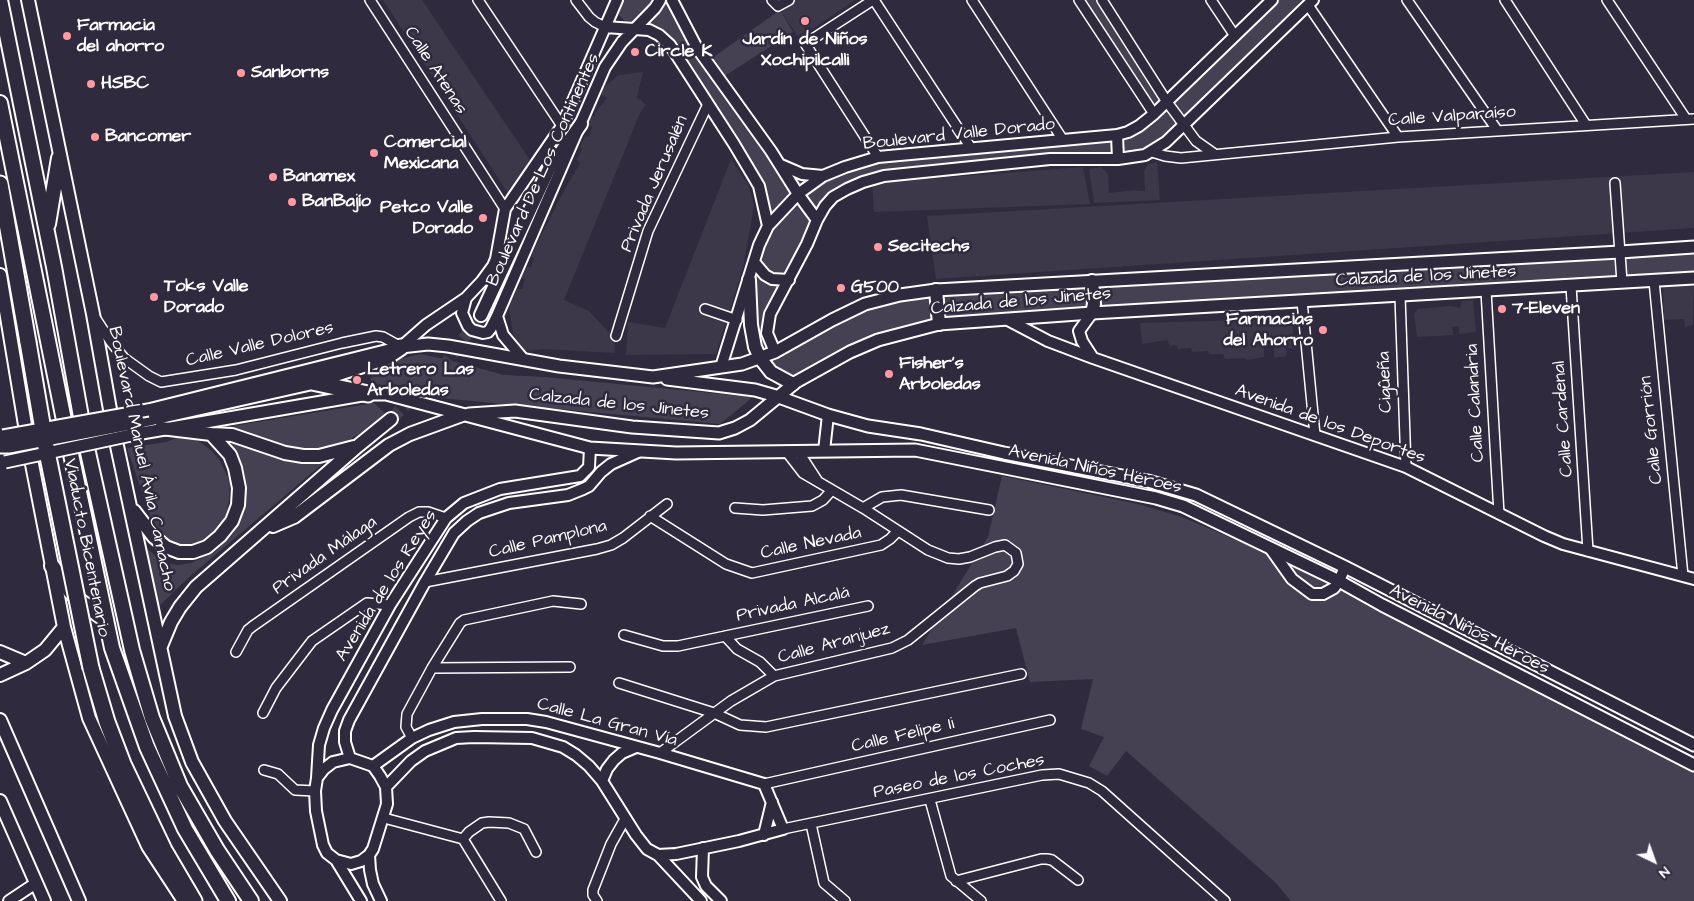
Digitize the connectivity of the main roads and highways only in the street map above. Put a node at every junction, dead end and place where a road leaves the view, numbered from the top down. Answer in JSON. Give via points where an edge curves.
{"nodes":[{"id":1,"x":0,"y":0,"type":"edge"},
{"id":2,"x":28,"y":0,"type":"edge"},
{"id":3,"x":0,"y":103,"type":"edge"},
{"id":4,"x":581,"y":124,"type":"road end"},
{"id":5,"x":59,"y":158,"type":"junction"},
{"id":6,"x":0,"y":184,"type":"edge"},
{"id":7,"x":47,"y":232,"type":"junction"},
{"id":8,"x":1694,"y":246,"type":"edge"},
{"id":9,"x":0,"y":276,"type":"edge"},
{"id":10,"x":1694,"y":278,"type":"edge"},
{"id":11,"x":749,"y":280,"type":"road end"},
{"id":12,"x":1092,"y":281,"type":"junction"},
{"id":13,"x":936,"y":290,"type":"junction"},
{"id":14,"x":1092,"y":313,"type":"junction"},
{"id":15,"x":481,"y":315,"type":"tunnel mouth"},
{"id":16,"x":0,"y":323,"type":"edge"},
{"id":17,"x":939,"y":324,"type":"junction"},
{"id":18,"x":10,"y":333,"type":"junction"},
{"id":19,"x":401,"y":347,"type":"junction"},
{"id":20,"x":760,"y":358,"type":"junction"},
{"id":21,"x":653,"y":377,"type":"junction"},
{"id":22,"x":310,"y":382,"type":"junction"},
{"id":23,"x":793,"y":384,"type":"junction"},
{"id":24,"x":368,"y":394,"type":"junction"},
{"id":25,"x":776,"y":396,"type":"junction"},
{"id":26,"x":462,"y":415,"type":"junction"},
{"id":27,"x":391,"y":419,"type":"tunnel mouth"},
{"id":28,"x":136,"y":427,"type":"junction"},
{"id":29,"x":161,"y":428,"type":"junction"},
{"id":30,"x":210,"y":434,"type":"junction"},
{"id":31,"x":1,"y":439,"type":"edge"},
{"id":32,"x":359,"y":445,"type":"junction"},
{"id":33,"x":2,"y":462,"type":"edge"},
{"id":34,"x":131,"y":508,"type":"junction"},
{"id":35,"x":263,"y":529,"type":"junction"},
{"id":36,"x":52,"y":566,"type":"junction"},
{"id":37,"x":106,"y":620,"type":"junction"},
{"id":38,"x":64,"y":627,"type":"junction"},
{"id":39,"x":161,"y":646,"type":"junction"},
{"id":40,"x":0,"y":652,"type":"edge"},
{"id":41,"x":26,"y":663,"type":"junction"},
{"id":42,"x":0,"y":675,"type":"edge"},
{"id":43,"x":0,"y":720,"type":"edge"},
{"id":44,"x":1694,"y":745,"type":"edge"},
{"id":45,"x":1694,"y":765,"type":"edge"},
{"id":46,"x":0,"y":801,"type":"edge"},
{"id":47,"x":44,"y":901,"type":"edge"},
{"id":48,"x":79,"y":901,"type":"edge"},
{"id":49,"x":184,"y":901,"type":"edge"},
{"id":50,"x":194,"y":901,"type":"edge"},
{"id":51,"x":228,"y":901,"type":"edge"},
{"id":52,"x":252,"y":901,"type":"edge"},
{"id":53,"x":280,"y":901,"type":"edge"}],
"edges":[{"from":1,"to":7,"type":"highway"},
{"from":2,"to":5,"type":"main road","name":"Boulevard Manuel Ávila Camacho"},
{"from":3,"to":37,"type":"highway"},
{"from":4,"to":15,"type":"main road","via":[[549,170]]},
{"from":5,"to":7,"type":"highway"},
{"from":5,"to":34,"type":"main road","name":"Boulevard Manuel Ávila Camacho"},
{"from":6,"to":50,"type":"highway","name":"Viaducto Bicentenario","bridge":true,"via":[[46,447],[91,668],[124,764],[164,850]]},
{"from":7,"to":52,"type":"highway","via":[[97,500],[132,650],[152,718],[180,786],[217,850]]},
{"from":8,"to":12,"type":"main road","name":"Calzada de los Jinetes"},
{"from":9,"to":18,"type":"main road"},
{"from":10,"to":14,"type":"main road","name":"Calzada de los Jinetes"},
{"from":11,"to":20,"type":"main road","via":[[755,347]]},
{"from":12,"to":13,"type":"main road","name":"Calzada de los Jinetes"},
{"from":12,"to":14,"type":"main road"},
{"from":13,"to":17,"type":"main road"},
{"from":13,"to":20,"type":"main road","name":"Calzada de los Jinetes","via":[[866,304]]},
{"from":14,"to":17,"type":"main road","name":"Calzada de los Jinetes"},
{"from":16,"to":18,"type":"main road"},
{"from":17,"to":23,"type":"main road","name":"Calzada de los Jinetes","via":[[871,343]]},
{"from":18,"to":36,"type":"main road"},
{"from":19,"to":21,"type":"main road","name":"Calzada de los Jinetes","via":[[448,346]]},
{"from":19,"to":22,"type":"highway","via":[[386,358]]},
{"from":19,"to":31,"type":"main road","name":"Calzada de los Jinetes","bridge":true,"via":[[148,410]]},
{"from":20,"to":21,"type":"main road","name":"Calzada de los Jinetes","via":[[742,364]]},
{"from":20,"to":23,"type":"main road","via":[[771,372]]},
{"from":21,"to":25,"type":"main road","name":"Avenida Niños Héroes"},
{"from":22,"to":24,"type":"highway"},
{"from":22,"to":28,"type":"highway"},
{"from":23,"to":25,"type":"main road","name":"Calzada de los Jinetes"},
{"from":24,"to":26,"type":"main road","name":"Calzada de los Jinetes","via":[[400,396]]},
{"from":24,"to":29,"type":"main road","name":"Calzada de los Jinetes"},
{"from":25,"to":26,"type":"main road","name":"Calzada de los Jinetes","via":[[750,420],[719,433],[632,427],[515,411]]},
{"from":25,"to":44,"type":"main road","name":"Avenida Niños Héroes","via":[[828,416],[868,426],[1148,481],[1196,495],[1345,566]]},
{"from":26,"to":35,"type":"main road","via":[[410,434],[389,446],[294,517]]},
{"from":26,"to":45,"type":"main road","name":"Avenida Niños Héroes","via":[[590,448],[724,453],[915,450],[1156,498],[1183,506],[1340,581]]},
{"from":27,"to":32,"type":"main road"},
{"from":28,"to":29,"type":"main road","name":"Calzada de los Jinetes"},
{"from":28,"to":31,"type":"highway","bridge":true,"via":[[10,445]]},
{"from":28,"to":33,"type":"main road","name":"Calzada de los Jinetes","bridge":true},
{"from":29,"to":30,"type":"main road"},
{"from":30,"to":32,"type":"main road","via":[[232,435],[303,456],[327,454]]},
{"from":30,"to":34,"type":"main road","via":[[230,455],[239,488],[238,505],[232,521],[220,536],[207,547],[179,552],[154,537]]},
{"from":32,"to":35,"type":"main road"},
{"from":34,"to":39,"type":"main road","name":"Boulevard Manuel Ávila Camacho"},
{"from":35,"to":39,"type":"main road","via":[[186,598]]},
{"from":36,"to":37,"type":"highway","via":[[76,597]]},
{"from":36,"to":38,"type":"main road"},
{"from":37,"to":51,"type":"highway","via":[[112,648],[148,747],[185,829]]},
{"from":38,"to":41,"type":"main road","via":[[45,650]]},
{"from":38,"to":49,"type":"main road","via":[[89,718],[148,846]]},
{"from":39,"to":53,"type":"main road","name":"Boulevard Manuel Ávila Camacho","via":[[175,716],[192,762],[225,821]]},
{"from":40,"to":41,"type":"main road"},
{"from":41,"to":42,"type":"main road"},
{"from":43,"to":48,"type":"main road"},
{"from":46,"to":47,"type":"main road"}]}
